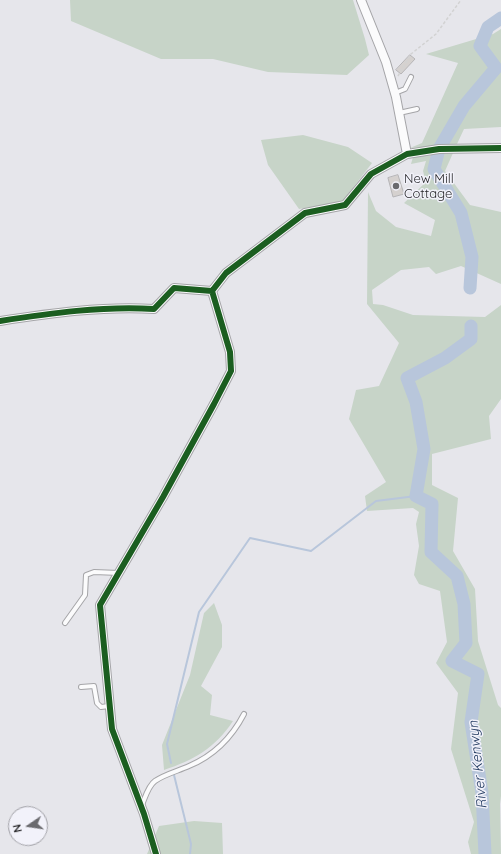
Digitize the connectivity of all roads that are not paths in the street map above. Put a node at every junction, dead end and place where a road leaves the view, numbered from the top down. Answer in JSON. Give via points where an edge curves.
{"nodes":[{"id":1,"x":361,"y":0,"type":"edge"},
{"id":2,"x":411,"y":77,"type":"dead end"},
{"id":3,"x":395,"y":93,"type":"junction"},
{"id":4,"x":417,"y":109,"type":"dead end"},
{"id":5,"x":399,"y":113,"type":"junction"},
{"id":6,"x":498,"y":148,"type":"edge"},
{"id":7,"x":407,"y":154,"type":"junction"},
{"id":8,"x":501,"y":155,"type":"edge"},
{"id":9,"x":212,"y":291,"type":"junction"},
{"id":10,"x":0,"y":322,"type":"edge"},
{"id":11,"x":119,"y":573,"type":"junction"},
{"id":12,"x":65,"y":623,"type":"dead end"},
{"id":13,"x":81,"y":687,"type":"dead end"},
{"id":14,"x":109,"y":706,"type":"junction"},
{"id":15,"x":244,"y":714,"type":"dead end"},
{"id":16,"x":142,"y":808,"type":"junction"},
{"id":17,"x":156,"y":854,"type":"edge"}],
"edges":[{"from":1,"to":3,"type":"street","via":[[386,62]]},
{"from":2,"to":3,"type":"lane","via":[[405,88]]},
{"from":3,"to":5,"type":"street"},
{"from":4,"to":5,"type":"lane"},
{"from":5,"to":7,"type":"street"},
{"from":6,"to":7,"type":"street","via":[[439,149]]},
{"from":6,"to":8,"type":"street"},
{"from":7,"to":9,"type":"street","via":[[371,174],[345,206],[305,213],[226,273]]},
{"from":9,"to":10,"type":"street","via":[[174,288],[154,309],[63,311]]},
{"from":9,"to":11,"type":"street","via":[[230,352],[231,371]]},
{"from":11,"to":12,"type":"lane","via":[[94,572],[86,575],[85,595]]},
{"from":11,"to":14,"type":"street","via":[[100,605]]},
{"from":13,"to":14,"type":"lane","via":[[94,686],[97,703],[101,707]]},
{"from":14,"to":16,"type":"street","via":[[112,729]]},
{"from":15,"to":16,"type":"lane","via":[[226,741],[208,756],[154,782]]},
{"from":16,"to":17,"type":"street"}]}
